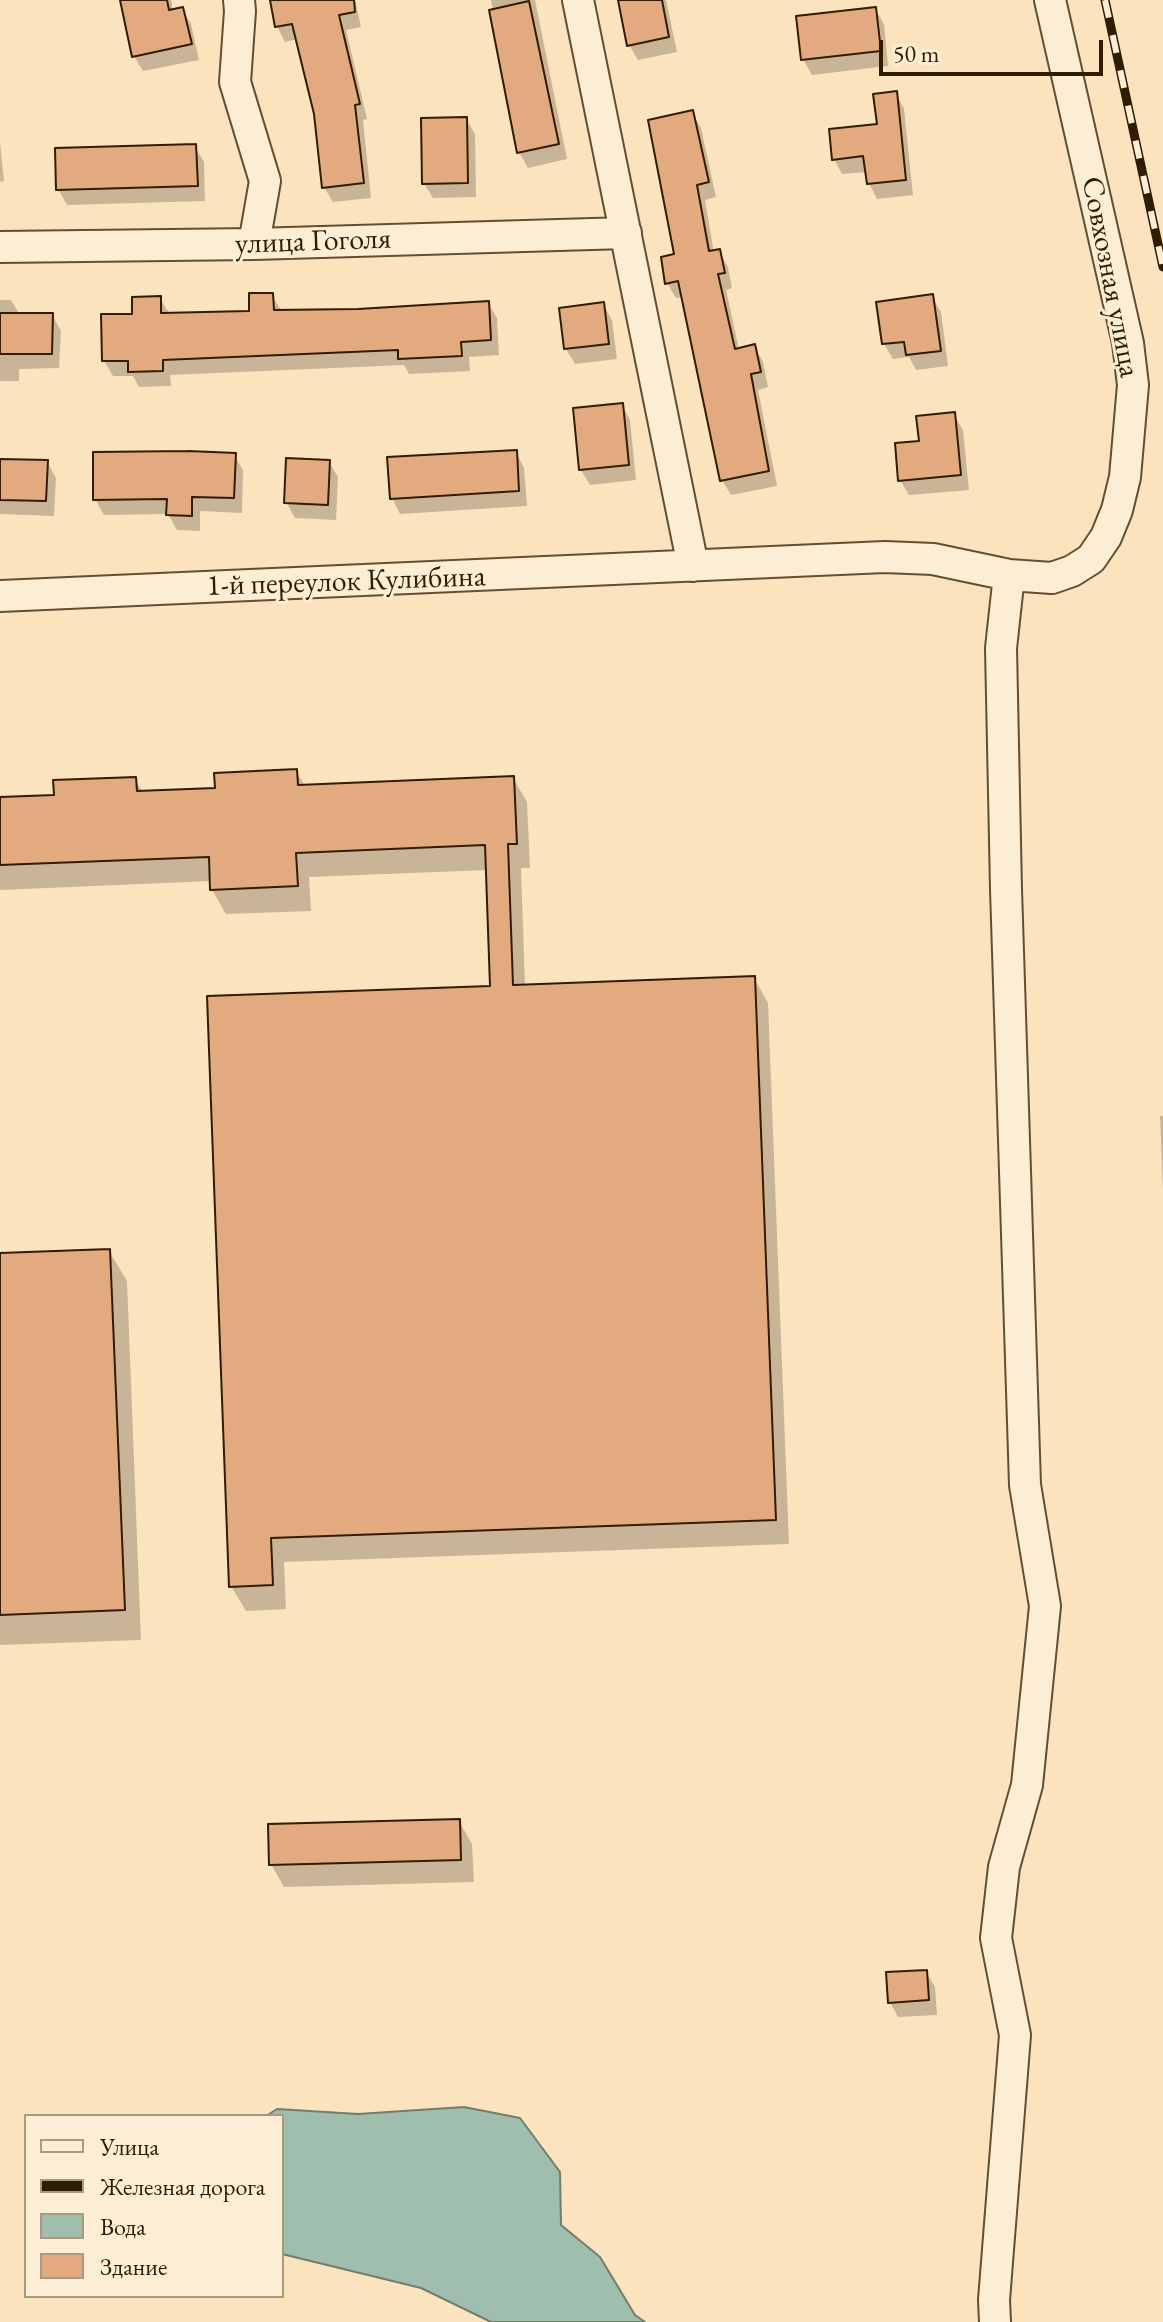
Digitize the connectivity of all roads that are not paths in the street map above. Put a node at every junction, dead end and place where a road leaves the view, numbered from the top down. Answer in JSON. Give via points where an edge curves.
{"nodes":[{"id":1,"x":239,"y":0,"type":"edge"},
{"id":2,"x":578,"y":0,"type":"edge"},
{"id":3,"x":1050,"y":0,"type":"edge"},
{"id":4,"x":626,"y":233,"type":"junction"},
{"id":5,"x":254,"y":244,"type":"junction"},
{"id":6,"x":0,"y":247,"type":"edge"},
{"id":7,"x":693,"y":566,"type":"junction"},
{"id":8,"x":1009,"y":575,"type":"junction"},
{"id":9,"x":0,"y":596,"type":"edge"},
{"id":10,"x":995,"y":2322,"type":"edge"}],
"edges":[{"from":1,"to":5,"type":"street","via":[[235,82],[265,181]]},
{"from":2,"to":4,"type":"street"},
{"from":3,"to":8,"type":"street","name":"Совхозная улица","via":[[1133,385],[1125,477],[1106,537],[1091,559],[1072,571],[1052,578]]},
{"from":4,"to":5,"type":"street","name":"улица Гоголя"},
{"from":4,"to":7,"type":"street"},
{"from":5,"to":6,"type":"street","name":"улица Гоголя"},
{"from":7,"to":8,"type":"street","name":"1-й переулок Кулибина","via":[[885,557],[933,559]]},
{"from":7,"to":9,"type":"street","name":"1-й переулок Кулибина"},
{"from":8,"to":10,"type":"street","via":[[1001,648],[1024,1470],[1045,1606],[1027,1785],[1004,1867],[996,1938],[1015,2035]]}]}
